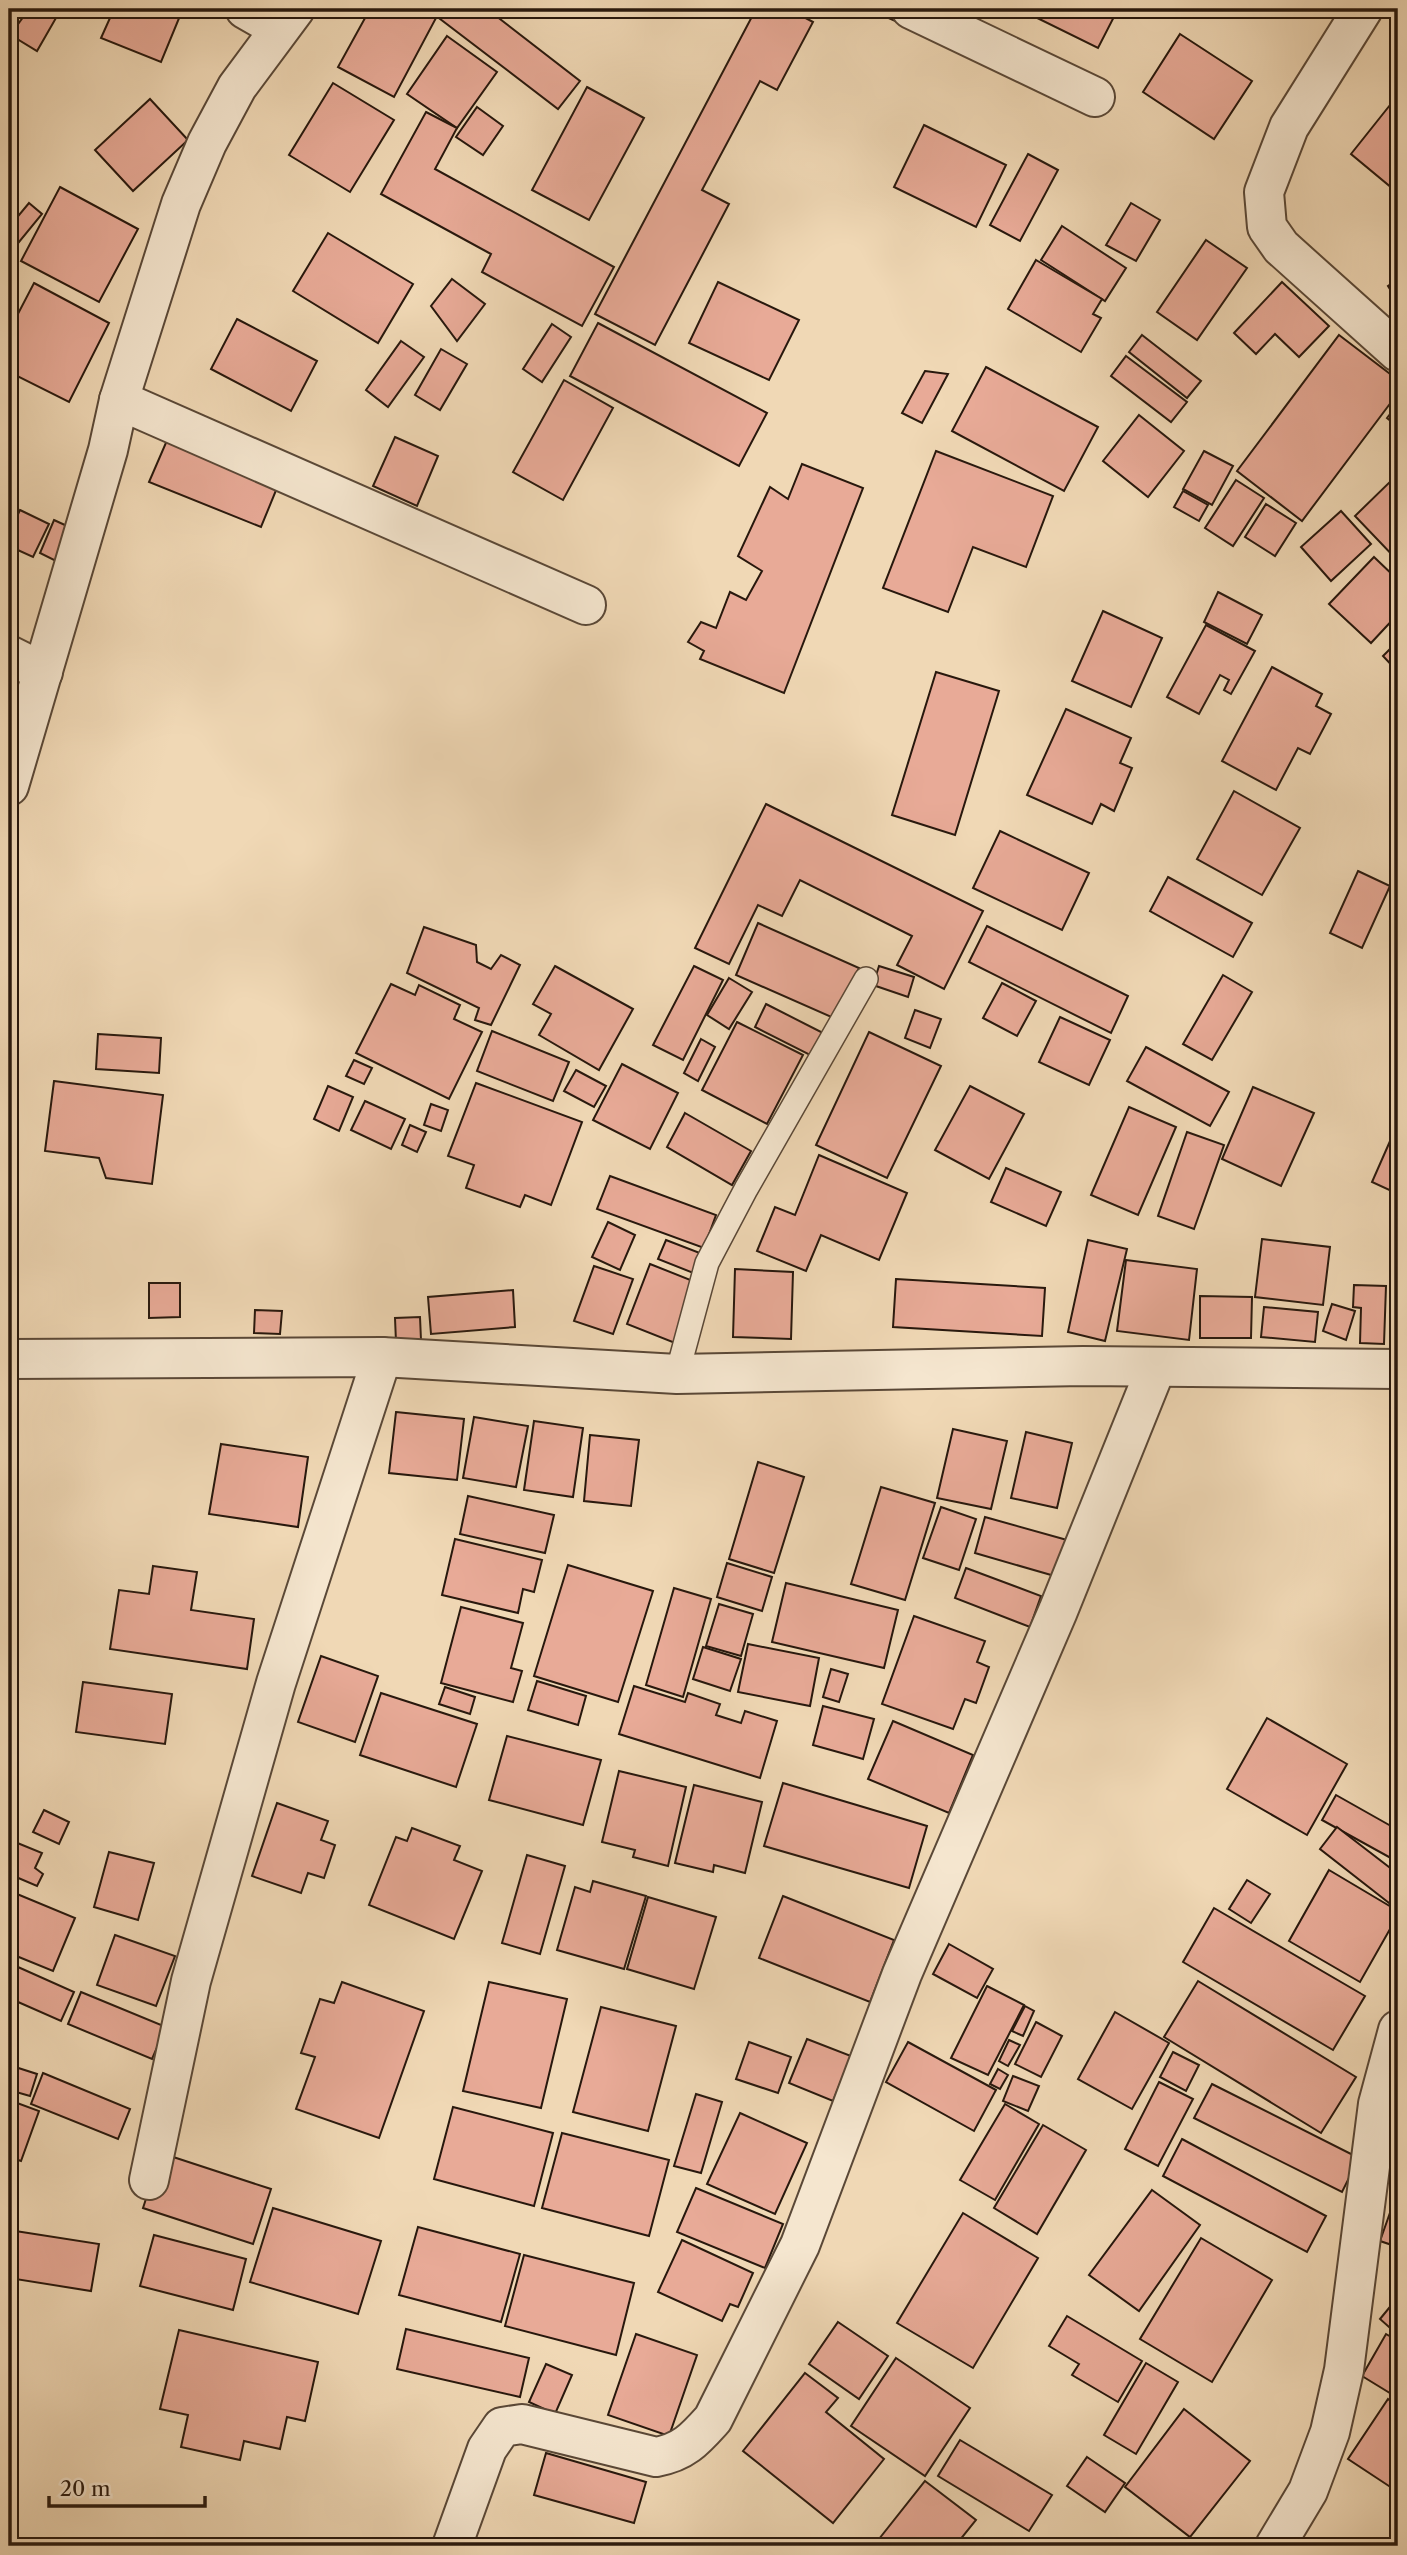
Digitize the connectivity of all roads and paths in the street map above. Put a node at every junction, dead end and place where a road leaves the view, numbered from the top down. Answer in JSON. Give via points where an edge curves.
{"nodes":[{"id":1,"x":245,"y":9,"type":"edge"},
{"id":2,"x":911,"y":9,"type":"edge"},
{"id":3,"x":1363,"y":9,"type":"edge"},
{"id":4,"x":287,"y":19,"type":"edge"},
{"id":5,"x":1095,"y":97,"type":"dead end"},
{"id":6,"x":1398,"y":352,"type":"edge"},
{"id":7,"x":119,"y":400,"type":"junction"},
{"id":8,"x":586,"y":605,"type":"dead end"},
{"id":9,"x":9,"y":655,"type":"edge"},
{"id":10,"x":43,"y":672,"type":"junction"},
{"id":11,"x":9,"y":786,"type":"edge"},
{"id":12,"x":866,"y":979,"type":"dead end"},
{"id":13,"x":382,"y":1357,"type":"junction"},
{"id":14,"x":9,"y":1359,"type":"edge"},
{"id":15,"x":1156,"y":1368,"type":"junction"},
{"id":16,"x":1398,"y":1369,"type":"edge"},
{"id":17,"x":677,"y":1374,"type":"junction"},
{"id":18,"x":1398,"y":2030,"type":"edge"},
{"id":19,"x":149,"y":2180,"type":"dead end"},
{"id":20,"x":452,"y":2546,"type":"edge"},
{"id":21,"x":1275,"y":2546,"type":"edge"}],
"edges":[{"from":1,"to":4,"type":"street"},
{"from":2,"to":5,"type":"street"},
{"from":3,"to":6,"type":"street","via":[[1289,127],[1264,192],[1267,227],[1281,247]]},
{"from":4,"to":7,"type":"street","via":[[237,87],[207,143],[181,205]]},
{"from":7,"to":8,"type":"street"},
{"from":7,"to":10,"type":"street"},
{"from":9,"to":10,"type":"street"},
{"from":10,"to":11,"type":"street"},
{"from":12,"to":17,"type":"lane","via":[[707,1264]]},
{"from":13,"to":14,"type":"street"},
{"from":13,"to":17,"type":"street"},
{"from":13,"to":19,"type":"street","via":[[276,1683],[194,1968]]},
{"from":15,"to":16,"type":"street"},
{"from":15,"to":17,"type":"street"},
{"from":15,"to":20,"type":"street","via":[[1058,1611],[902,1973],[800,2245],[713,2419],[695,2440],[673,2454],[656,2457],[522,2424],[502,2427],[487,2449]]},
{"from":18,"to":21,"type":"street","via":[[1378,2104],[1343,2370],[1330,2432],[1308,2491]]}]}
